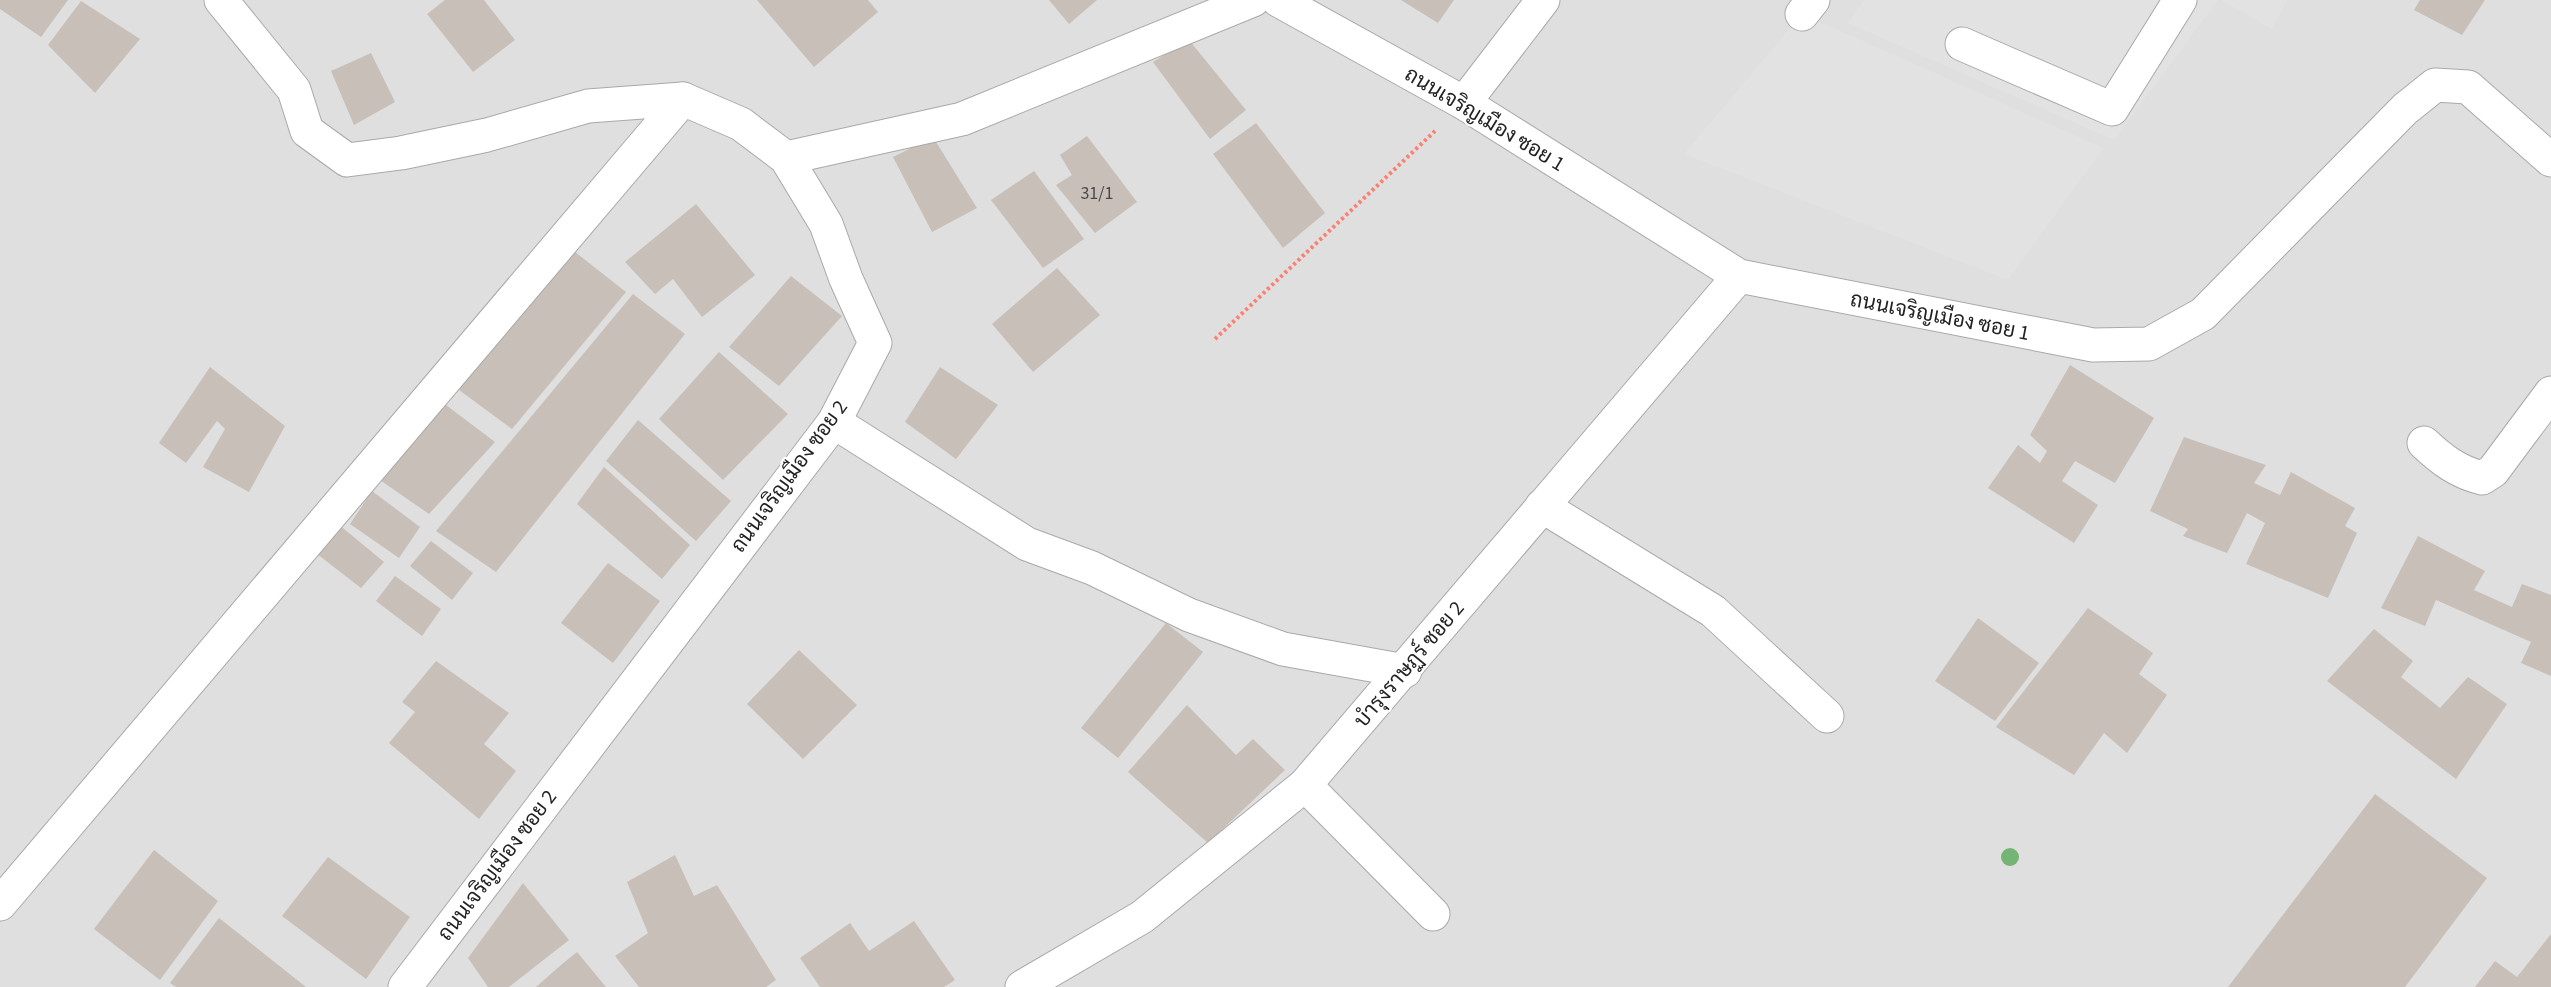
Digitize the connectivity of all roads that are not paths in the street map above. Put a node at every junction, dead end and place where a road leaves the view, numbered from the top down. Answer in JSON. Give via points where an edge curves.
{"nodes":[{"id":1,"x":221,"y":0,"type":"edge"},
{"id":2,"x":1253,"y":0,"type":"edge"},
{"id":3,"x":1278,"y":0,"type":"edge"},
{"id":4,"x":1543,"y":0,"type":"edge"},
{"id":5,"x":2181,"y":0,"type":"edge"},
{"id":6,"x":1962,"y":44,"type":"dead end"},
{"id":7,"x":683,"y":99,"type":"junction"},
{"id":8,"x":1464,"y":104,"type":"junction"},
{"id":9,"x":786,"y":158,"type":"junction"},
{"id":10,"x":2551,"y":160,"type":"edge"},
{"id":11,"x":1739,"y":276,"type":"junction"},
{"id":12,"x":2551,"y":393,"type":"edge"},
{"id":13,"x":834,"y":422,"type":"junction"},
{"id":14,"x":2424,"y":443,"type":"dead end"},
{"id":15,"x":1542,"y":507,"type":"junction"},
{"id":16,"x":1405,"y":671,"type":"junction"},
{"id":17,"x":1827,"y":716,"type":"dead end"},
{"id":18,"x":1305,"y":785,"type":"junction"},
{"id":19,"x":0,"y":904,"type":"edge"},
{"id":20,"x":1433,"y":914,"type":"dead end"},
{"id":21,"x":405,"y":987,"type":"edge"},
{"id":22,"x":1022,"y":987,"type":"edge"}],
"edges":[{"from":1,"to":7,"type":"street","name":"ถนนเจริญเมือง ซอย 2","via":[[294,90],[308,130],[347,160],[487,135],[588,106]]},
{"from":2,"to":9,"type":"street","via":[[962,119]]},
{"from":3,"to":8,"type":"street","name":"ถนนเจริญเมือง ซอย 1"},
{"from":4,"to":8,"type":"street"},
{"from":5,"to":6,"type":"street","via":[[2112,109]]},
{"from":7,"to":9,"type":"street","name":"ถนนเจริญเมือง ซอย 2","via":[[741,124]]},
{"from":7,"to":19,"type":"street"},
{"from":8,"to":11,"type":"street","name":"ถนนเจริญเมือง ซอย 1"},
{"from":9,"to":13,"type":"street","name":"ถนนเจริญเมือง ซอย 2","via":[[826,224],[875,343]]},
{"from":10,"to":11,"type":"street","name":"ถนนเจริญเมือง ซอย 1","via":[[2468,87],[2435,85],[2405,109],[2203,315],[2149,344],[2093,345]]},
{"from":11,"to":15,"type":"street","name":"บำรุงราษฏร์ ซอย 2"},
{"from":12,"to":14,"type":"street","via":[[2493,471],[2482,478],[2443,461]]},
{"from":13,"to":16,"type":"street","via":[[1027,544],[1092,568],[1189,615],[1283,649]]},
{"from":13,"to":21,"type":"street","name":"ถนนเจริญเมือง ซอย 2"},
{"from":15,"to":16,"type":"street","name":"บำรุงราษฏร์ ซอย 2"},
{"from":15,"to":17,"type":"street","via":[[1713,611]]},
{"from":16,"to":18,"type":"street","name":"บำรุงราษฏร์ ซอย 2"},
{"from":18,"to":20,"type":"street"},
{"from":18,"to":22,"type":"street","name":"บำรุงราษฏร์ ซอย 2","via":[[1142,917]]}]}
